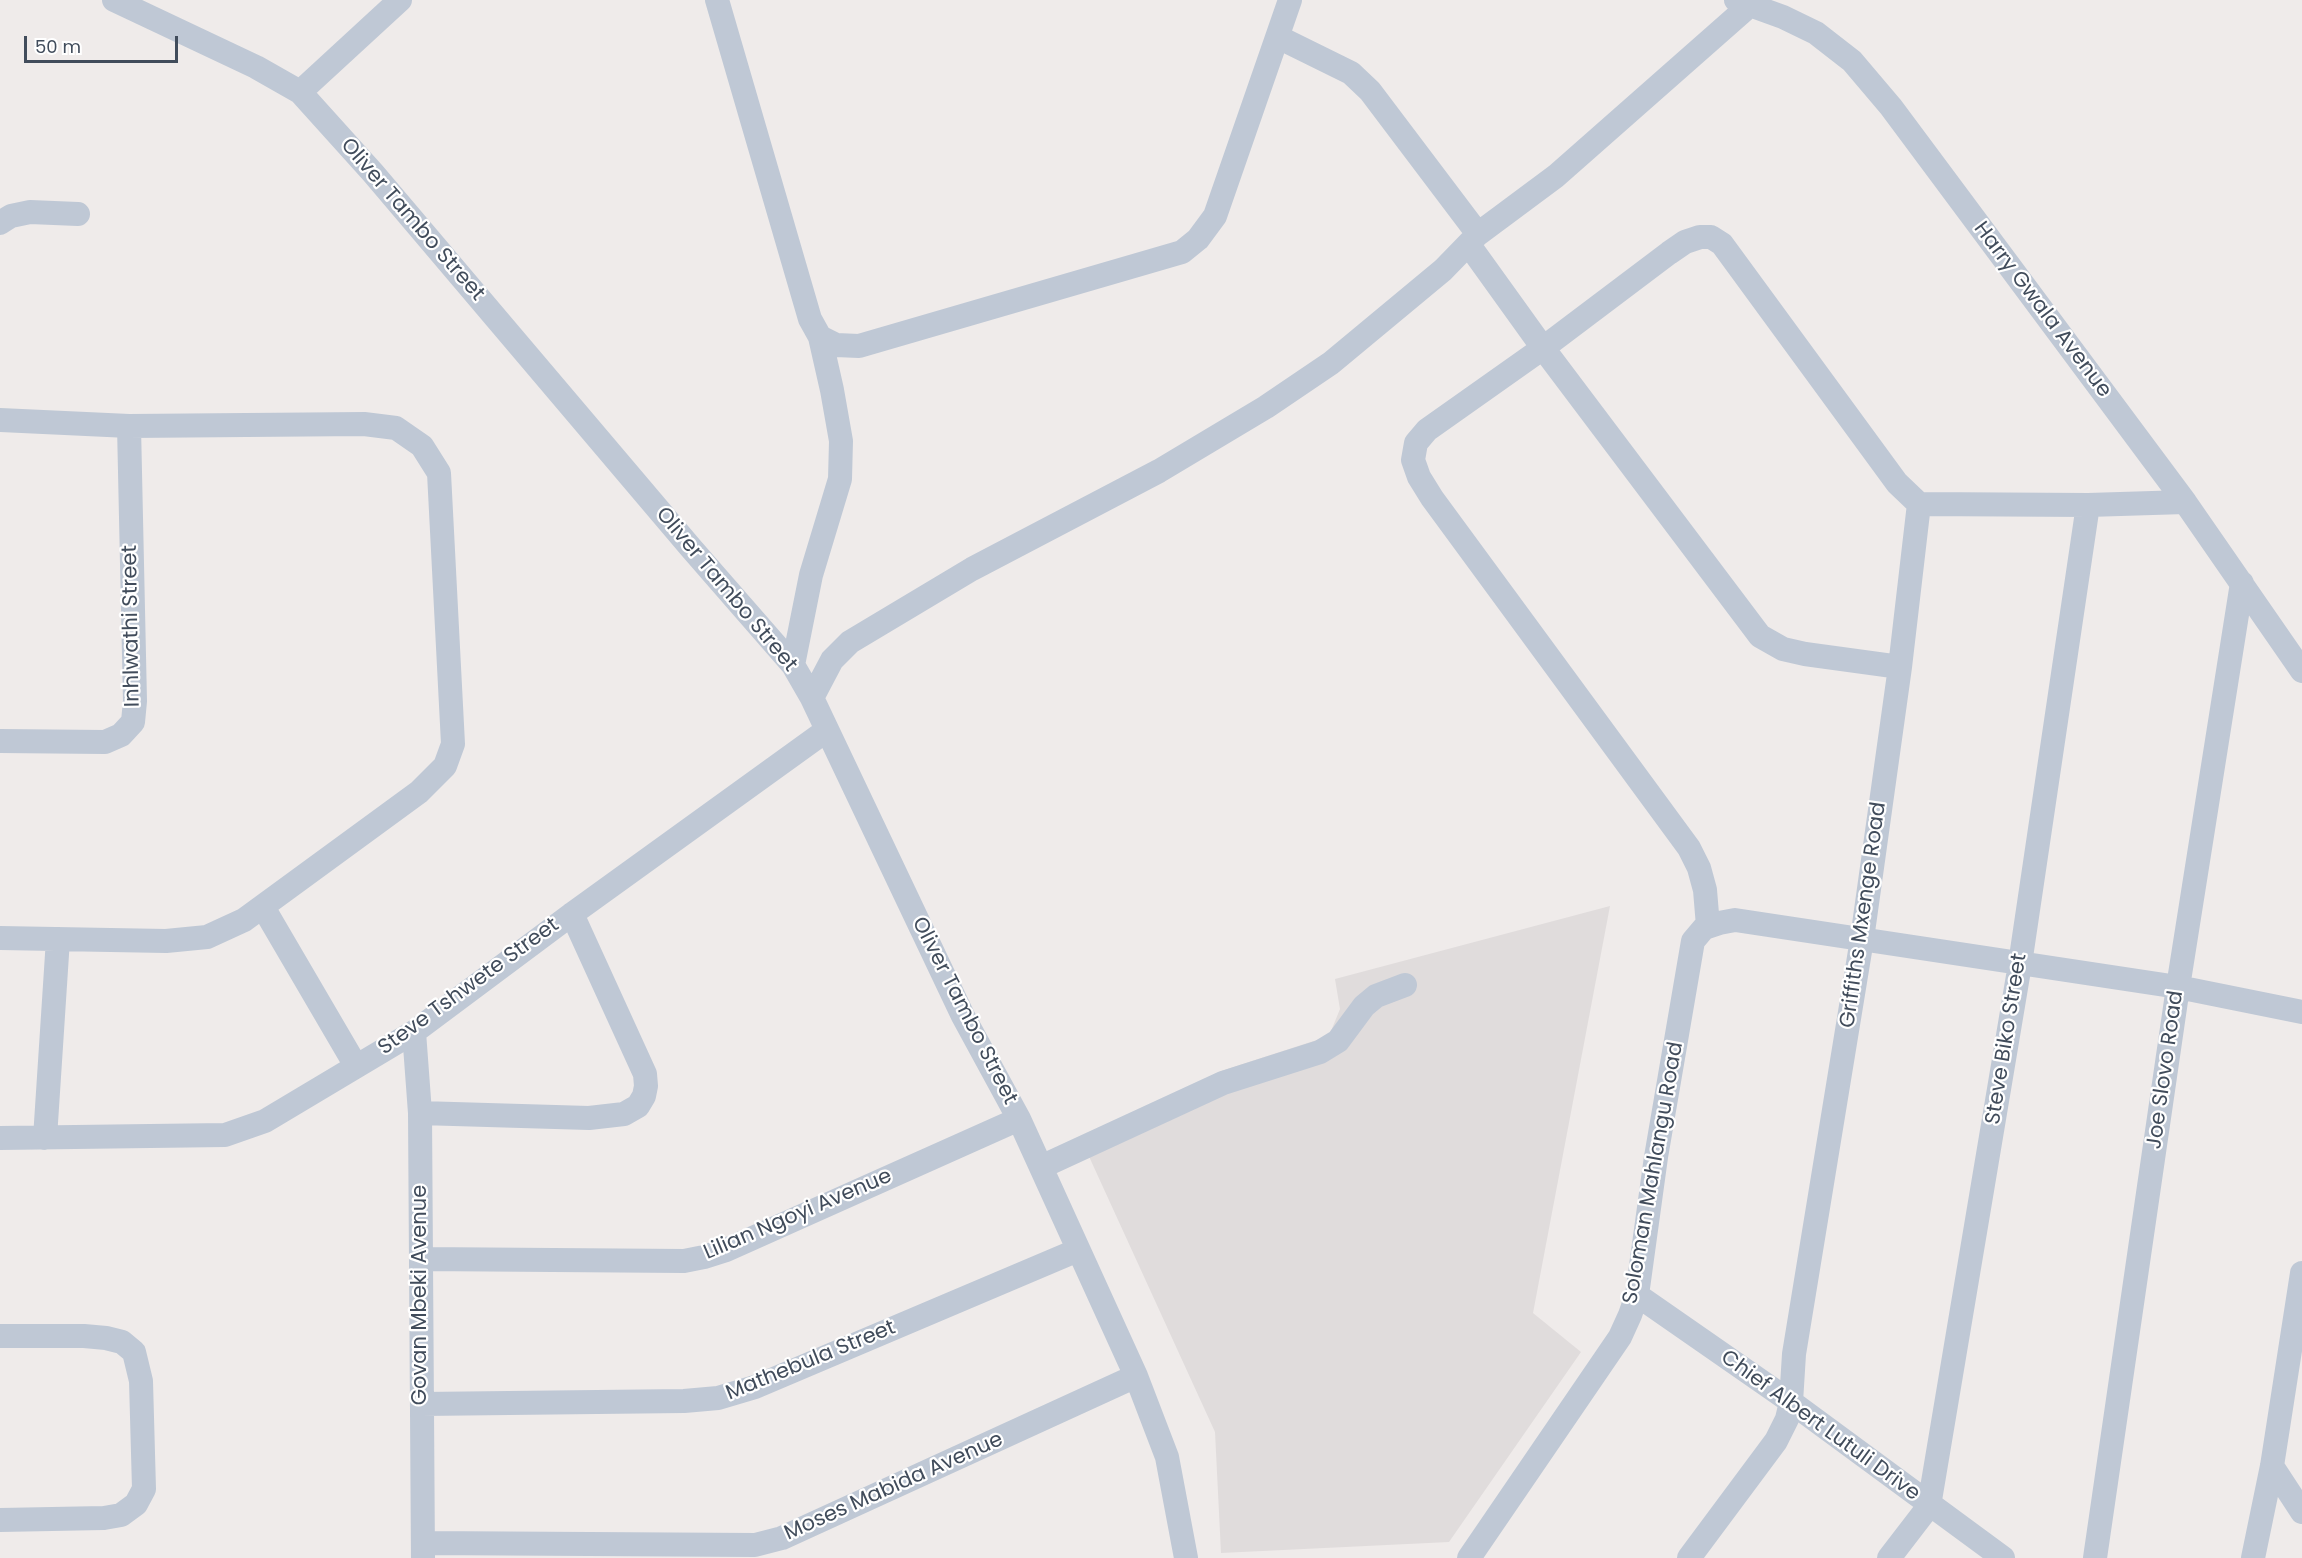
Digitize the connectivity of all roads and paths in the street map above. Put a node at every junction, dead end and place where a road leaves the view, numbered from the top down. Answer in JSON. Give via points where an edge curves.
{"nodes":[{"id":1,"x":114,"y":0,"type":"edge"},
{"id":2,"x":400,"y":0,"type":"edge"},
{"id":3,"x":717,"y":0,"type":"edge"},
{"id":4,"x":1290,"y":0,"type":"edge"},
{"id":5,"x":1741,"y":2,"type":"edge"},
{"id":6,"x":1278,"y":38,"type":"junction"},
{"id":7,"x":300,"y":92,"type":"junction"},
{"id":8,"x":78,"y":214,"type":"dead end"},
{"id":9,"x":0,"y":223,"type":"edge"},
{"id":10,"x":1473,"y":240,"type":"junction"},
{"id":11,"x":820,"y":337,"type":"junction"},
{"id":12,"x":1543,"y":348,"type":"junction"},
{"id":13,"x":0,"y":420,"type":"edge"},
{"id":14,"x":129,"y":426,"type":"junction"},
{"id":15,"x":2185,"y":502,"type":"junction"},
{"id":16,"x":1920,"y":504,"type":"junction"},
{"id":17,"x":2088,"y":505,"type":"junction"},
{"id":18,"x":2242,"y":583,"type":"junction"},
{"id":19,"x":793,"y":665,"type":"junction"},
{"id":20,"x":1900,"y":667,"type":"junction"},
{"id":21,"x":2302,"y":671,"type":"edge"},
{"id":22,"x":812,"y":698,"type":"junction"},
{"id":23,"x":827,"y":730,"type":"junction"},
{"id":24,"x":0,"y":741,"type":"edge"},
{"id":25,"x":263,"y":906,"type":"junction"},
{"id":26,"x":572,"y":914,"type":"junction"},
{"id":27,"x":1708,"y":926,"type":"junction"},
{"id":28,"x":0,"y":938,"type":"edge"},
{"id":29,"x":58,"y":939,"type":"junction"},
{"id":30,"x":1862,"y":939,"type":"junction"},
{"id":31,"x":2020,"y":964,"type":"junction"},
{"id":32,"x":1405,"y":985,"type":"dead end"},
{"id":33,"x":2178,"y":987,"type":"junction"},
{"id":34,"x":2302,"y":1012,"type":"edge"},
{"id":35,"x":414,"y":1032,"type":"junction"},
{"id":36,"x":356,"y":1066,"type":"junction"},
{"id":37,"x":420,"y":1113,"type":"junction"},
{"id":38,"x":1019,"y":1119,"type":"junction"},
{"id":39,"x":0,"y":1138,"type":"edge"},
{"id":40,"x":45,"y":1138,"type":"junction"},
{"id":41,"x":1041,"y":1167,"type":"junction"},
{"id":42,"x":1078,"y":1250,"type":"junction"},
{"id":43,"x":423,"y":1259,"type":"junction"},
{"id":44,"x":2302,"y":1273,"type":"edge"},
{"id":45,"x":1637,"y":1294,"type":"junction"},
{"id":46,"x":0,"y":1336,"type":"edge"},
{"id":47,"x":1137,"y":1376,"type":"junction"},
{"id":48,"x":1791,"y":1402,"type":"junction"},
{"id":49,"x":422,"y":1404,"type":"junction"},
{"id":50,"x":2272,"y":1466,"type":"junction"},
{"id":51,"x":1929,"y":1506,"type":"junction"},
{"id":52,"x":2302,"y":1512,"type":"edge"},
{"id":53,"x":0,"y":1520,"type":"edge"},
{"id":54,"x":423,"y":1551,"type":"edge"},
{"id":55,"x":1186,"y":1558,"type":"edge"},
{"id":56,"x":1469,"y":1558,"type":"edge"},
{"id":57,"x":1689,"y":1558,"type":"edge"},
{"id":58,"x":1889,"y":1558,"type":"edge"},
{"id":59,"x":2003,"y":1558,"type":"edge"},
{"id":60,"x":2095,"y":1558,"type":"edge"},
{"id":61,"x":2253,"y":1558,"type":"edge"}],
"edges":[{"from":1,"to":7,"type":"street","name":"Oliver Tambo Street"},
{"from":2,"to":7,"type":"street"},
{"from":3,"to":11,"type":"street","via":[[810,319]]},
{"from":4,"to":6,"type":"street"},
{"from":5,"to":10,"type":"street","via":[[1556,176]]},
{"from":5,"to":15,"type":"street","name":"Harry Gwala Avenue","via":[[1816,33],[1852,61],[1891,107]]},
{"from":6,"to":10,"type":"street","via":[[1352,73],[1364,85],[1389,114]]},
{"from":6,"to":11,"type":"street","via":[[1215,216],[1198,239],[1182,252],[859,346],[836,345]]},
{"from":7,"to":19,"type":"street","name":"Oliver Tambo Street"},
{"from":8,"to":9,"type":"street","via":[[30,212]]},
{"from":10,"to":12,"type":"street"},
{"from":10,"to":22,"type":"street","via":[[1443,270],[1331,363],[1266,407],[1159,471],[972,569],[850,642],[832,660]]},
{"from":11,"to":19,"type":"street","via":[[841,441],[840,479],[811,576]]},
{"from":12,"to":16,"type":"street","via":[[1685,242],[1711,237],[1722,244],[1897,483]]},
{"from":12,"to":20,"type":"street","via":[[1760,636],[1783,649],[1805,654]]},
{"from":12,"to":27,"type":"street","via":[[1427,430],[1416,443],[1413,460],[1432,498],[1689,848],[1705,890]]},
{"from":13,"to":14,"type":"street"},
{"from":14,"to":24,"type":"street","name":"Inhlwathi Street","via":[[133,722],[121,735],[105,742]]},
{"from":14,"to":25,"type":"street","via":[[364,424],[396,428],[422,446],[439,473],[453,744],[445,766],[419,792]]},
{"from":15,"to":17,"type":"street"},
{"from":15,"to":18,"type":"street","name":"Harry Gwala Avenue"},
{"from":16,"to":17,"type":"street"},
{"from":16,"to":20,"type":"street","name":"Griffiths Mxenge Road"},
{"from":17,"to":31,"type":"street","name":"Steve Biko Street"},
{"from":18,"to":21,"type":"street","name":"Harry Gwala Avenue"},
{"from":18,"to":33,"type":"street","name":"Joe Slovo Road"},
{"from":19,"to":22,"type":"street","name":"Oliver Tambo Street"},
{"from":20,"to":30,"type":"street","name":"Griffiths Mxenge Road"},
{"from":22,"to":23,"type":"street","name":"Oliver Tambo Street"},
{"from":23,"to":26,"type":"street","name":"Steve Tshwete Street"},
{"from":23,"to":38,"type":"street","name":"Oliver Tambo Street","via":[[963,1016]]},
{"from":25,"to":29,"type":"street","via":[[244,920],[207,937],[166,941]]},
{"from":25,"to":36,"type":"street"},
{"from":26,"to":35,"type":"street","name":"Steve Tshwete Street"},
{"from":26,"to":37,"type":"street","via":[[645,1074],[644,1096],[638,1106],[624,1114],[589,1118]]},
{"from":27,"to":30,"type":"street","via":[[1736,920]]},
{"from":27,"to":45,"type":"street","name":"Soloman Mahlangu Road","via":[[1693,941]]},
{"from":28,"to":29,"type":"street"},
{"from":29,"to":40,"type":"street"},
{"from":30,"to":31,"type":"street"},
{"from":30,"to":48,"type":"street","name":"Griffiths Mxenge Road","via":[[1796,1342]]},
{"from":31,"to":33,"type":"street"},
{"from":31,"to":51,"type":"street","name":"Steve Biko Street"},
{"from":32,"to":41,"type":"street","via":[[1376,996],[1338,1041],[1320,1052],[1223,1083]]},
{"from":33,"to":34,"type":"street"},
{"from":33,"to":60,"type":"street","name":"Joe Slovo Road"},
{"from":35,"to":36,"type":"street","name":"Steve Tshwete Street"},
{"from":35,"to":37,"type":"street","name":"Govan Mbeki Avenue"},
{"from":36,"to":40,"type":"street","name":"Steve Tshwete Street","via":[[265,1121],[225,1135]]},
{"from":37,"to":43,"type":"street","name":"Govan Mbeki Avenue"},
{"from":38,"to":41,"type":"street","name":"Oliver Tambo Street"},
{"from":38,"to":43,"type":"street","name":"Lilian Ngoyi Avenue","via":[[704,1257],[684,1261]]},
{"from":39,"to":40,"type":"street","name":"Steve Tshwete Street"},
{"from":41,"to":42,"type":"street","name":"Oliver Tambo Street"},
{"from":42,"to":47,"type":"street","name":"Oliver Tambo Street"},
{"from":42,"to":49,"type":"street","name":"Mathebula Street","via":[[755,1387],[718,1398]]},
{"from":43,"to":49,"type":"street","name":"Govan Mbeki Avenue"},
{"from":44,"to":50,"type":"street"},
{"from":45,"to":48,"type":"street","name":"Chief Albert Lutuli Drive"},
{"from":45,"to":56,"type":"street","name":"Soloman Mahlangu Road","via":[[1620,1337]]},
{"from":46,"to":53,"type":"street","via":[[106,1338],[122,1342],[134,1352],[141,1381],[144,1489],[136,1504],[121,1515]]},
{"from":47,"to":54,"type":"street","name":"Moses Mabida Avenue","via":[[764,1543]]},
{"from":47,"to":55,"type":"street","name":"Oliver Tambo Street","via":[[1167,1457]]},
{"from":48,"to":51,"type":"street","name":"Chief Albert Lutuli Drive"},
{"from":48,"to":57,"type":"street","name":"Griffiths Mxenge Road","via":[[1776,1440]]},
{"from":49,"to":54,"type":"street","name":"Govan Mbeki Avenue"},
{"from":50,"to":52,"type":"street"},
{"from":50,"to":61,"type":"street"},
{"from":51,"to":58,"type":"street","name":"Steve Biko Street"},
{"from":51,"to":59,"type":"street","name":"Chief Albert Lutuli Drive"}]}
